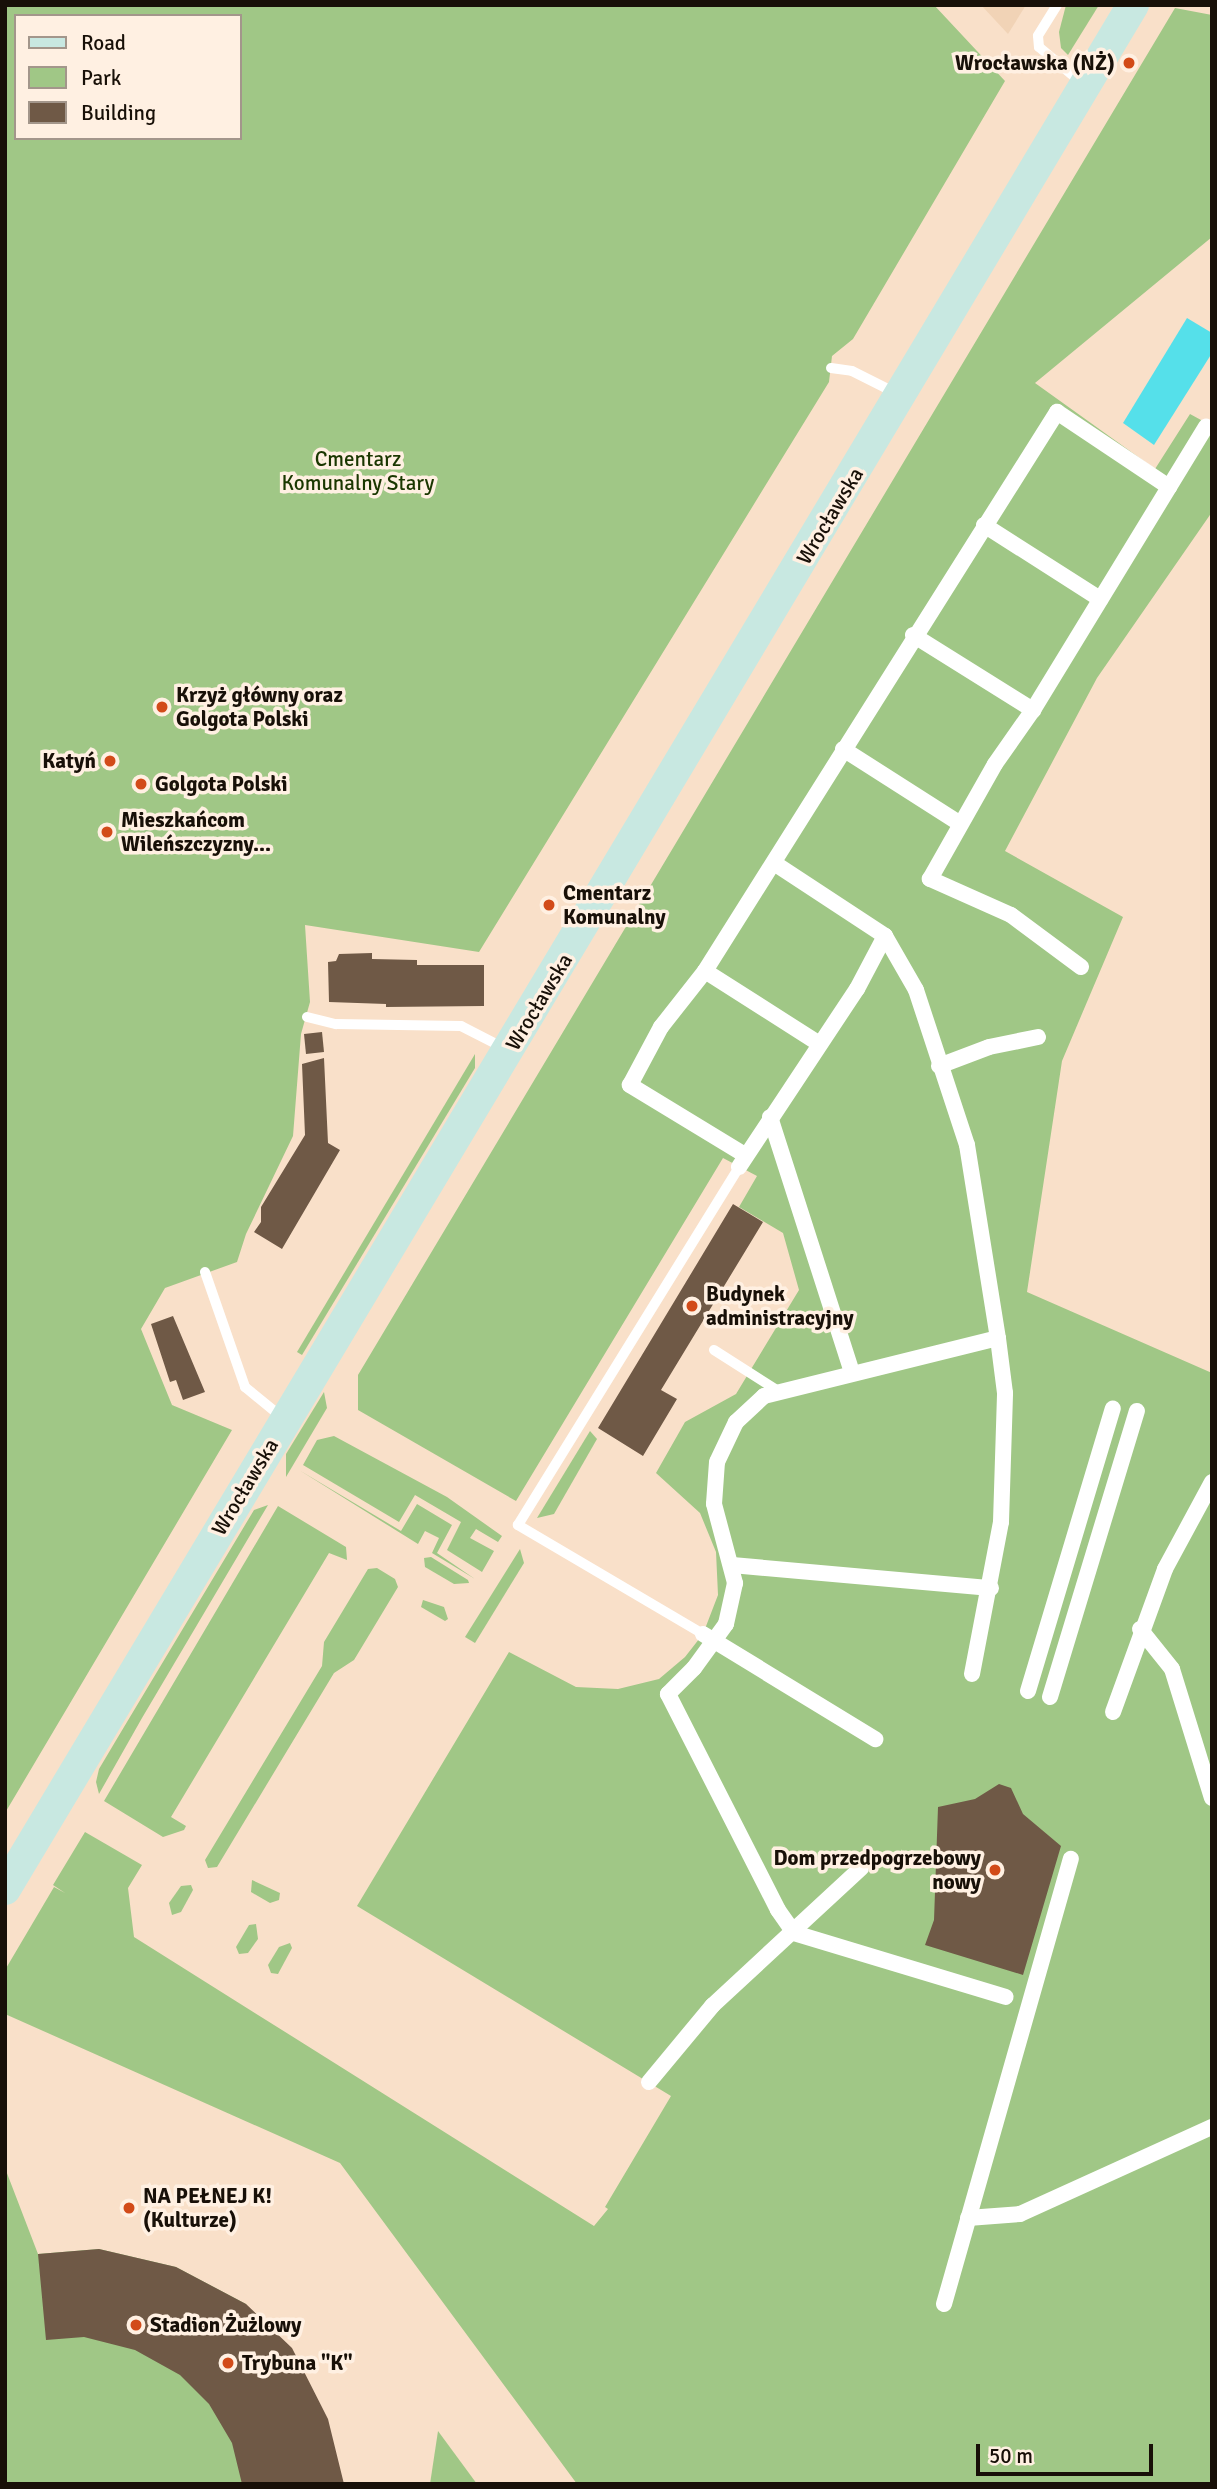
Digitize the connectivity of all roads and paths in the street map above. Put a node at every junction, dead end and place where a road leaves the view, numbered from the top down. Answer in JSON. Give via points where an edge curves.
{"nodes":[{"id":1,"x":1057,"y":5,"type":"edge"},
{"id":2,"x":1133,"y":5,"type":"edge"},
{"id":3,"x":1086,"y":86,"type":"junction"},
{"id":4,"x":831,"y":368,"type":"dead end"},
{"id":5,"x":901,"y":396,"type":"junction"},
{"id":6,"x":1206,"y":427,"type":"dead end"},
{"id":7,"x":1169,"y":487,"type":"junction"},
{"id":8,"x":984,"y":525,"type":"junction"},
{"id":9,"x":1100,"y":599,"type":"junction"},
{"id":10,"x":913,"y":635,"type":"junction"},
{"id":11,"x":1033,"y":710,"type":"junction"},
{"id":12,"x":843,"y":749,"type":"junction"},
{"id":13,"x":959,"y":823,"type":"junction"},
{"id":14,"x":774,"y":863,"type":"junction"},
{"id":15,"x":886,"y":936,"type":"junction"},
{"id":16,"x":1081,"y":967,"type":"dead end"},
{"id":17,"x":705,"y":971,"type":"junction"},
{"id":18,"x":307,"y":1017,"type":"dead end"},
{"id":19,"x":1038,"y":1037,"type":"dead end"},
{"id":20,"x":818,"y":1043,"type":"junction"},
{"id":21,"x":509,"y":1051,"type":"junction"},
{"id":22,"x":939,"y":1066,"type":"junction"},
{"id":23,"x":770,"y":1116,"type":"junction"},
{"id":24,"x":742,"y":1161,"type":"junction"},
{"id":25,"x":205,"y":1272,"type":"dead end"},
{"id":26,"x":998,"y":1338,"type":"junction"},
{"id":27,"x":714,"y":1350,"type":"dead end"},
{"id":28,"x":852,"y":1373,"type":"junction"},
{"id":29,"x":780,"y":1392,"type":"junction"},
{"id":30,"x":1113,"y":1408,"type":"dead end"},
{"id":31,"x":1137,"y":1411,"type":"dead end"},
{"id":32,"x":286,"y":1421,"type":"junction"},
{"id":33,"x":1212,"y":1482,"type":"edge"},
{"id":34,"x":1206,"y":1508,"type":"edge"},
{"id":35,"x":732,"y":1565,"type":"junction"},
{"id":36,"x":990,"y":1588,"type":"junction"},
{"id":37,"x":1140,"y":1629,"type":"junction"},
{"id":38,"x":712,"y":1631,"type":"junction"},
{"id":39,"x":972,"y":1674,"type":"dead end"},
{"id":40,"x":1028,"y":1691,"type":"dead end"},
{"id":41,"x":1050,"y":1697,"type":"dead end"},
{"id":42,"x":1113,"y":1712,"type":"dead end"},
{"id":43,"x":875,"y":1739,"type":"dead end"},
{"id":44,"x":1212,"y":1798,"type":"edge"},
{"id":45,"x":1070,"y":1859,"type":"dead end"},
{"id":46,"x":861,"y":1868,"type":"dead end"},
{"id":47,"x":5,"y":1889,"type":"edge"},
{"id":48,"x":794,"y":1933,"type":"junction"},
{"id":49,"x":1006,"y":1997,"type":"dead end"},
{"id":50,"x":649,"y":2082,"type":"dead end"},
{"id":51,"x":1212,"y":2127,"type":"edge"},
{"id":52,"x":968,"y":2218,"type":"junction"},
{"id":53,"x":944,"y":2304,"type":"dead end"}],
"edges":[{"from":1,"to":3,"type":"lane","via":[[1038,36],[1039,47]]},
{"from":2,"to":3,"type":"main road","name":"Wrocławska"},
{"from":3,"to":5,"type":"main road","name":"Wrocławska"},
{"from":4,"to":5,"type":"lane","via":[[852,371]]},
{"from":5,"to":21,"type":"main road","name":"Wrocławska"},
{"from":6,"to":7,"type":"street"},
{"from":7,"to":8,"type":"street","via":[[1057,412]]},
{"from":7,"to":9,"type":"street"},
{"from":8,"to":9,"type":"street"},
{"from":8,"to":10,"type":"street"},
{"from":9,"to":11,"type":"street"},
{"from":10,"to":11,"type":"street"},
{"from":10,"to":12,"type":"street"},
{"from":11,"to":13,"type":"street"},
{"from":12,"to":13,"type":"street"},
{"from":12,"to":14,"type":"street"},
{"from":13,"to":16,"type":"street","via":[[930,879],[1011,915]]},
{"from":14,"to":15,"type":"street"},
{"from":14,"to":17,"type":"street"},
{"from":15,"to":20,"type":"street","via":[[857,989]]},
{"from":15,"to":22,"type":"street","via":[[916,990]]},
{"from":17,"to":20,"type":"street"},
{"from":17,"to":24,"type":"street","via":[[662,1027],[630,1084]]},
{"from":18,"to":21,"type":"lane","via":[[336,1024],[461,1026]]},
{"from":19,"to":22,"type":"street","via":[[989,1047]]},
{"from":20,"to":23,"type":"street"},
{"from":21,"to":32,"type":"main road","name":"Wrocławska"},
{"from":22,"to":26,"type":"street","via":[[967,1145]]},
{"from":23,"to":24,"type":"street"},
{"from":23,"to":28,"type":"street"},
{"from":24,"to":38,"type":"lane","via":[[518,1525]]},
{"from":25,"to":32,"type":"lane","via":[[245,1387]]},
{"from":26,"to":28,"type":"street"},
{"from":26,"to":36,"type":"street","via":[[1005,1393],[1004,1465]]},
{"from":27,"to":29,"type":"lane"},
{"from":28,"to":29,"type":"street"},
{"from":29,"to":35,"type":"street","via":[[764,1396],[736,1422],[717,1462],[714,1504]]},
{"from":30,"to":40,"type":"street"},
{"from":31,"to":41,"type":"street"},
{"from":32,"to":47,"type":"main road","name":"Wrocławska"},
{"from":33,"to":34,"type":"street"},
{"from":34,"to":37,"type":"street"},
{"from":35,"to":36,"type":"street"},
{"from":35,"to":38,"type":"street","via":[[735,1583]]},
{"from":36,"to":39,"type":"street"},
{"from":37,"to":42,"type":"street"},
{"from":37,"to":44,"type":"street","via":[[1172,1670]]},
{"from":38,"to":43,"type":"street"},
{"from":38,"to":48,"type":"street","via":[[668,1694]]},
{"from":45,"to":52,"type":"street"},
{"from":46,"to":48,"type":"street"},
{"from":48,"to":49,"type":"street"},
{"from":48,"to":50,"type":"street","via":[[712,2006]]},
{"from":51,"to":52,"type":"street","via":[[1020,2214]]},
{"from":52,"to":53,"type":"street"}]}
